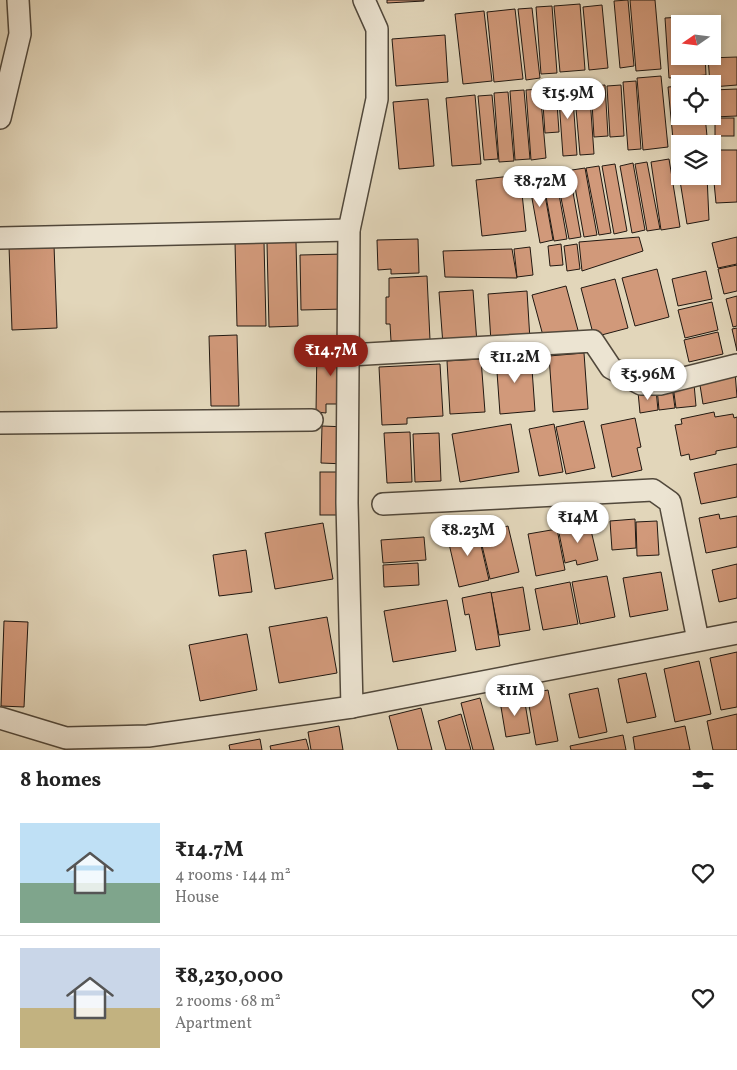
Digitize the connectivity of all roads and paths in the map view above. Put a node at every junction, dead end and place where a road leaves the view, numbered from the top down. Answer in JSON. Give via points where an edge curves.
{"nodes":[{"id":1,"x":18,"y":0,"type":"edge"},
{"id":2,"x":364,"y":0,"type":"edge"},
{"id":3,"x":7,"y":58,"type":"edge"},
{"id":4,"x":0,"y":118,"type":"edge"},
{"id":5,"x":349,"y":230,"type":"junction"},
{"id":6,"x":0,"y":238,"type":"edge"},
{"id":7,"x":349,"y":355,"type":"junction"},
{"id":8,"x":737,"y":365,"type":"edge"},
{"id":9,"x":312,"y":420,"type":"dead end"},
{"id":10,"x":0,"y":423,"type":"edge"},
{"id":11,"x":383,"y":504,"type":"dead end"},
{"id":12,"x":737,"y":633,"type":"edge"},
{"id":13,"x":698,"y":640,"type":"junction"},
{"id":14,"x":352,"y":707,"type":"junction"},
{"id":15,"x":0,"y":718,"type":"edge"}],
"edges":[{"from":1,"to":3,"type":"street","via":[[20,34]]},
{"from":2,"to":5,"type":"street","via":[[377,29],[377,99]]},
{"from":3,"to":4,"type":"street"},
{"from":5,"to":6,"type":"street"},
{"from":5,"to":7,"type":"street"},
{"from":7,"to":8,"type":"street","via":[[593,342],[611,368],[642,384],[660,384]]},
{"from":7,"to":14,"type":"street","via":[[347,503]]},
{"from":9,"to":10,"type":"street"},
{"from":11,"to":13,"type":"street","via":[[652,490],[670,502]]},
{"from":12,"to":13,"type":"street"},
{"from":13,"to":14,"type":"street"},
{"from":14,"to":15,"type":"street","via":[[148,736],[66,738]]}]}
